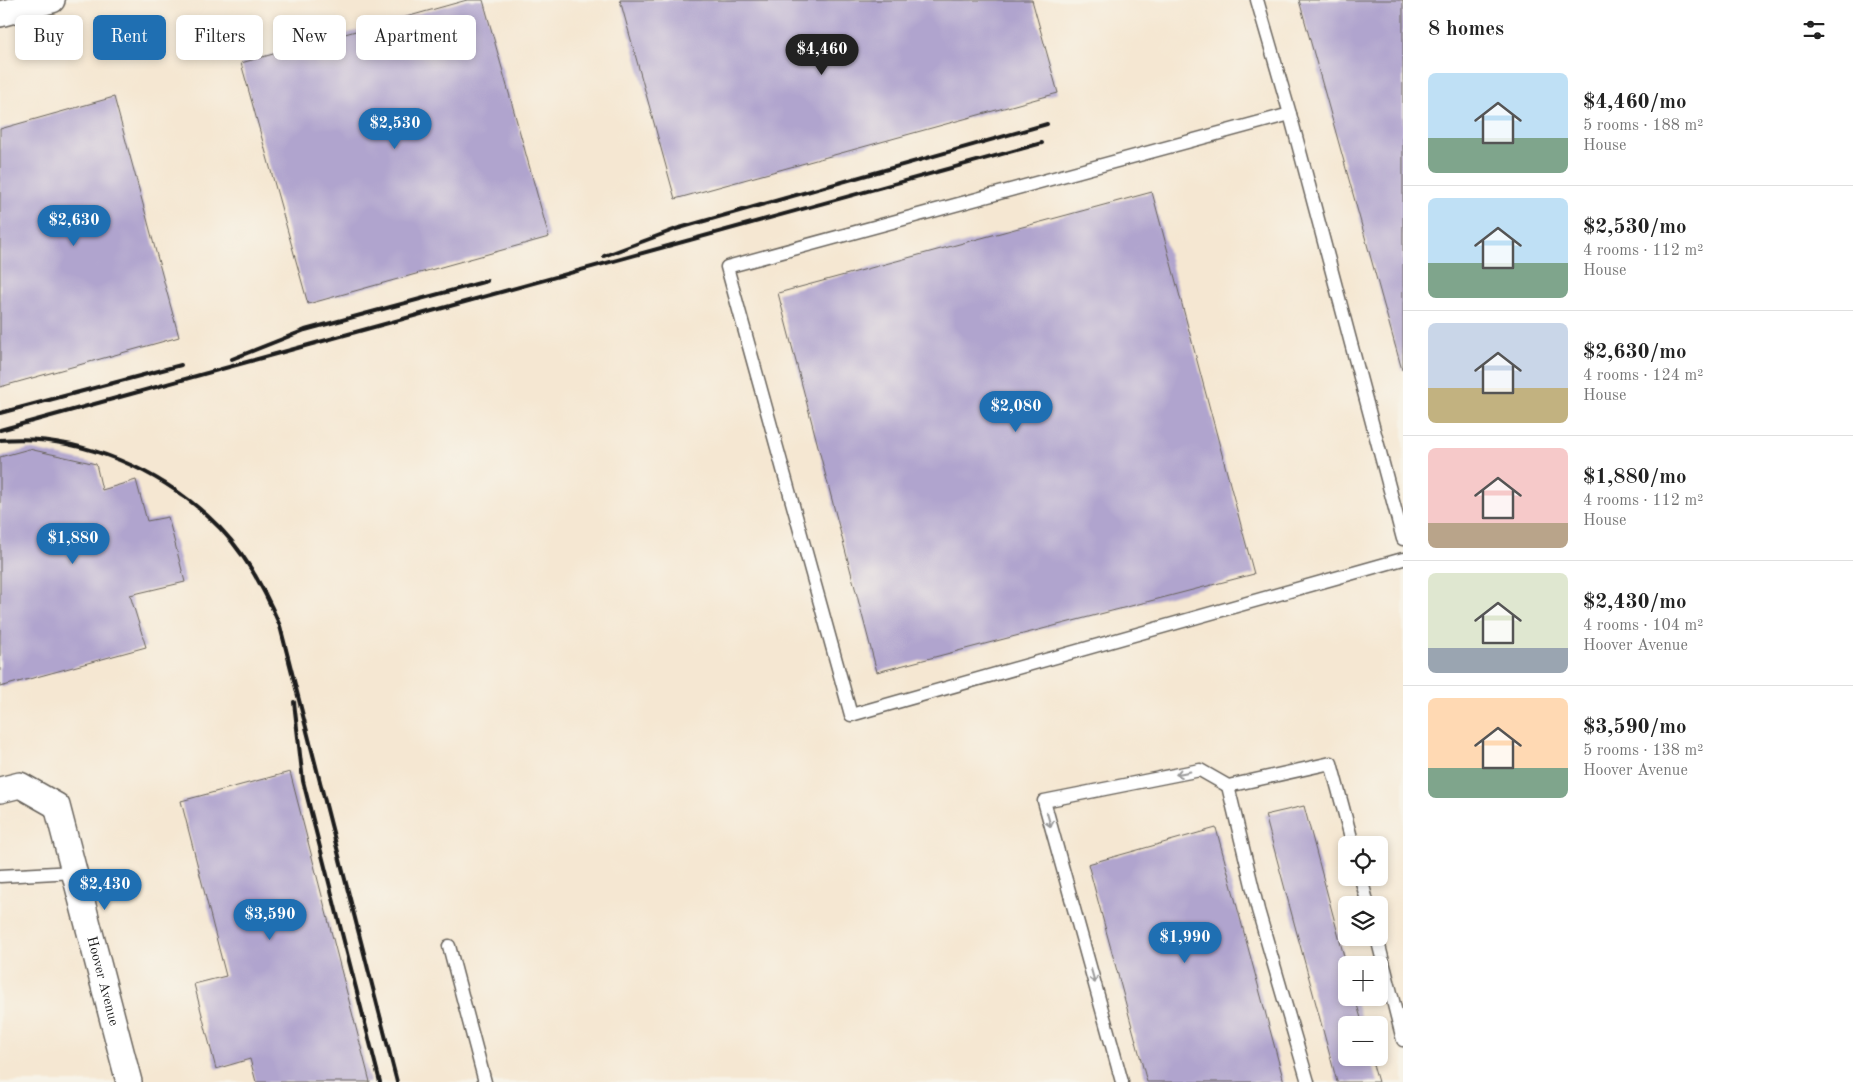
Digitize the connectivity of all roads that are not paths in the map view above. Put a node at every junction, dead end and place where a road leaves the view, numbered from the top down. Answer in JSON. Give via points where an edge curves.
{"nodes":[{"id":1,"x":52,"y":0,"type":"edge"},
{"id":2,"x":1257,"y":0,"type":"edge"},
{"id":3,"x":0,"y":14,"type":"edge"},
{"id":4,"x":1290,"y":114,"type":"junction"},
{"id":5,"x":1403,"y":538,"type":"edge"},
{"id":6,"x":1403,"y":559,"type":"edge"},
{"id":7,"x":1228,"y":786,"type":"junction"},
{"id":8,"x":10,"y":787,"type":"edge"},
{"id":9,"x":1351,"y":836,"type":"edge"},
{"id":10,"x":74,"y":872,"type":"junction"},
{"id":11,"x":0,"y":876,"type":"edge"},
{"id":12,"x":449,"y":946,"type":"dead end"},
{"id":13,"x":1379,"y":946,"type":"edge"},
{"id":14,"x":1403,"y":1040,"type":"edge"},
{"id":15,"x":129,"y":1082,"type":"edge"},
{"id":16,"x":485,"y":1082,"type":"edge"},
{"id":17,"x":1122,"y":1082,"type":"edge"},
{"id":18,"x":1308,"y":1082,"type":"edge"}],
"edges":[{"from":1,"to":3,"type":"street"},
{"from":2,"to":4,"type":"lane"},
{"from":4,"to":5,"type":"lane"},
{"from":4,"to":6,"type":"lane","via":[[727,267],[851,715]]},
{"from":7,"to":9,"type":"lane","via":[[1331,762]]},
{"from":7,"to":17,"type":"lane","one_way":true,"via":[[1200,770],[1044,801]]},
{"from":7,"to":18,"type":"lane","via":[[1258,910]]},
{"from":8,"to":10,"type":"street","name":"Hoover Avenue","via":[[56,806]]},
{"from":10,"to":11,"type":"lane"},
{"from":10,"to":15,"type":"street","name":"Hoover Avenue"},
{"from":12,"to":16,"type":"lane"},
{"from":13,"to":14,"type":"lane"}]}
